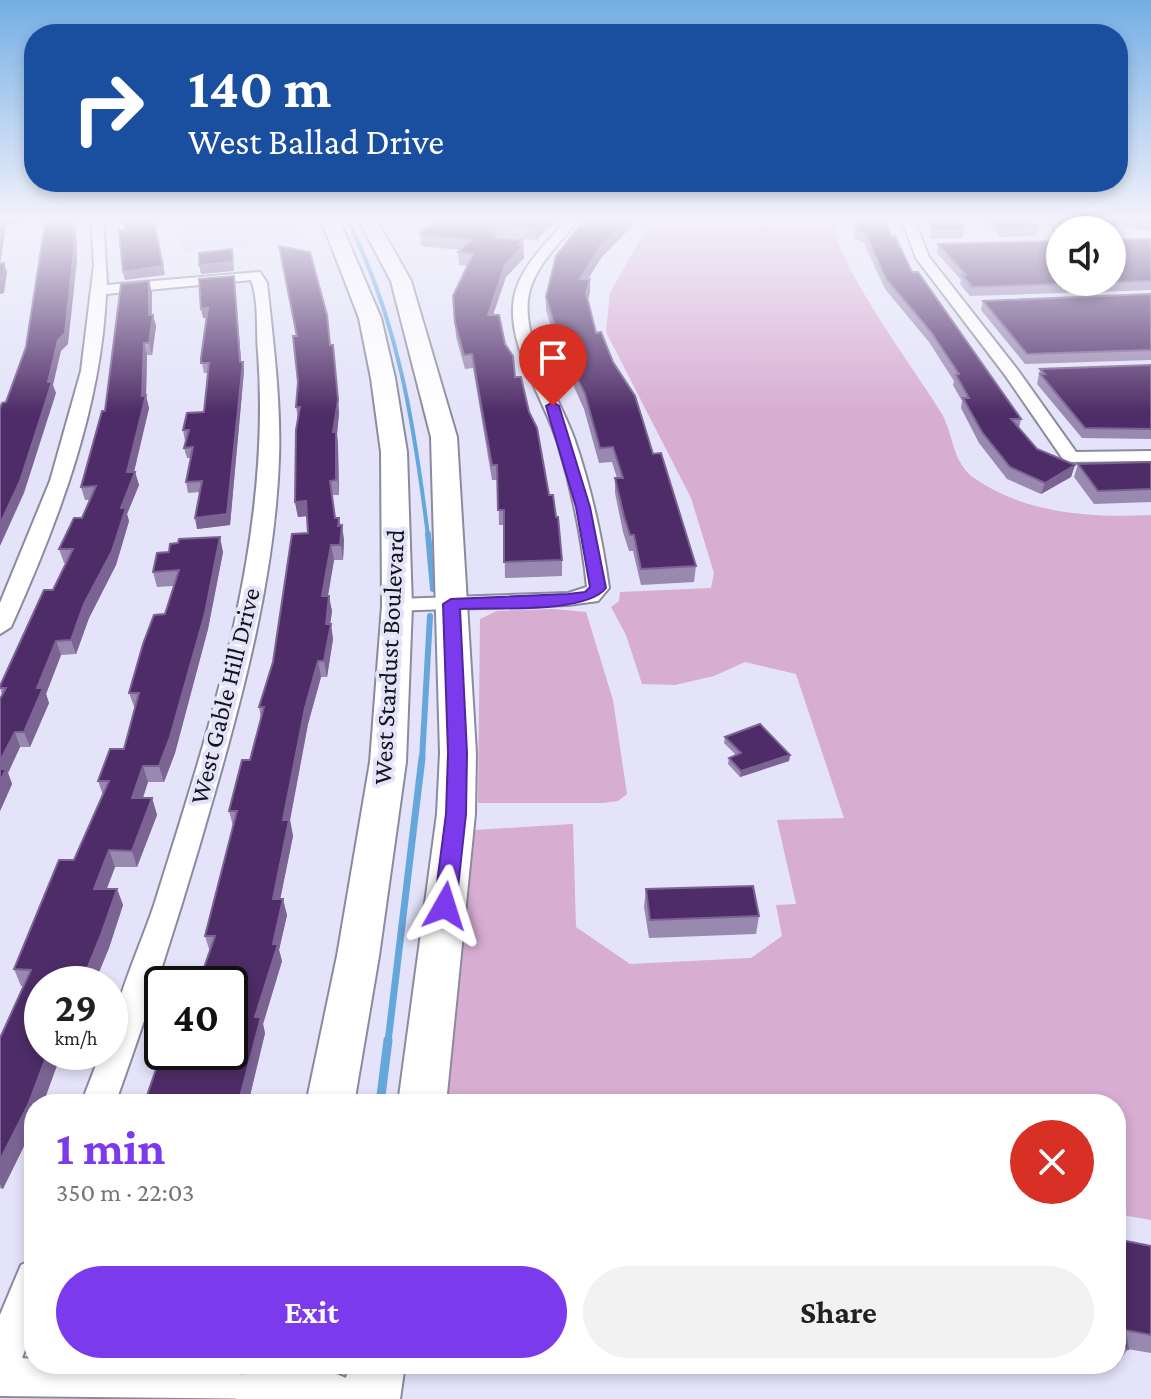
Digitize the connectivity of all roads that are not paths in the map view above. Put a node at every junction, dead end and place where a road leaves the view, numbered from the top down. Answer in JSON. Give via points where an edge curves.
{"nodes":[{"id":1,"x":101,"y":282,"type":"edge"},
{"id":2,"x":181,"y":282,"type":"edge"},
{"id":3,"x":260,"y":282,"type":"edge"},
{"id":4,"x":356,"y":282,"type":"edge"},
{"id":5,"x":401,"y":282,"type":"edge"},
{"id":6,"x":527,"y":282,"type":"edge"},
{"id":7,"x":950,"y":282,"type":"edge"},
{"id":8,"x":102,"y":290,"type":"junction"},
{"id":9,"x":1151,"y":456,"type":"edge"},
{"id":10,"x":451,"y":604,"type":"junction"},
{"id":11,"x":397,"y":606,"type":"junction"},
{"id":12,"x":0,"y":627,"type":"edge"},
{"id":13,"x":102,"y":1094,"type":"edge"},
{"id":14,"x":332,"y":1094,"type":"edge"},
{"id":15,"x":423,"y":1094,"type":"edge"},
{"id":16,"x":24,"y":1303,"type":"edge"},
{"id":17,"x":0,"y":1364,"type":"edge"},
{"id":18,"x":375,"y":1374,"type":"edge"},
{"id":19,"x":0,"y":1376,"type":"edge"},
{"id":20,"x":269,"y":1386,"type":"edge"},
{"id":21,"x":327,"y":1399,"type":"edge"},
{"id":22,"x":371,"y":1399,"type":"edge"}],
"edges":[{"from":1,"to":8,"type":"street"},
{"from":2,"to":8,"type":"street","name":"West Gable Hill Drive"},
{"from":3,"to":13,"type":"street","name":"West Gable Hill Drive","via":[[271,411],[260,548],[223,722],[154,954]]},
{"from":4,"to":11,"type":"street","name":"West Stardust Boulevard","via":[[370,318],[394,452]]},
{"from":5,"to":10,"type":"street","name":"West Stardust Boulevard","via":[[444,437]]},
{"from":6,"to":10,"type":"street","via":[[521,321],[559,422],[595,557],[598,588],[590,596],[568,599]]},
{"from":7,"to":9,"type":"street","via":[[1018,372],[1071,458]]},
{"from":8,"to":12,"type":"street","via":[[84,386],[56,489]]},
{"from":10,"to":11,"type":"street"},
{"from":10,"to":15,"type":"street","name":"West Stardust Boulevard","via":[[456,814]]},
{"from":11,"to":14,"type":"street","name":"West Stardust Boulevard","via":[[388,762]]},
{"from":16,"to":17,"type":"street"},
{"from":18,"to":22,"type":"street"},
{"from":19,"to":20,"type":"street"},
{"from":20,"to":21,"type":"street"}]}
